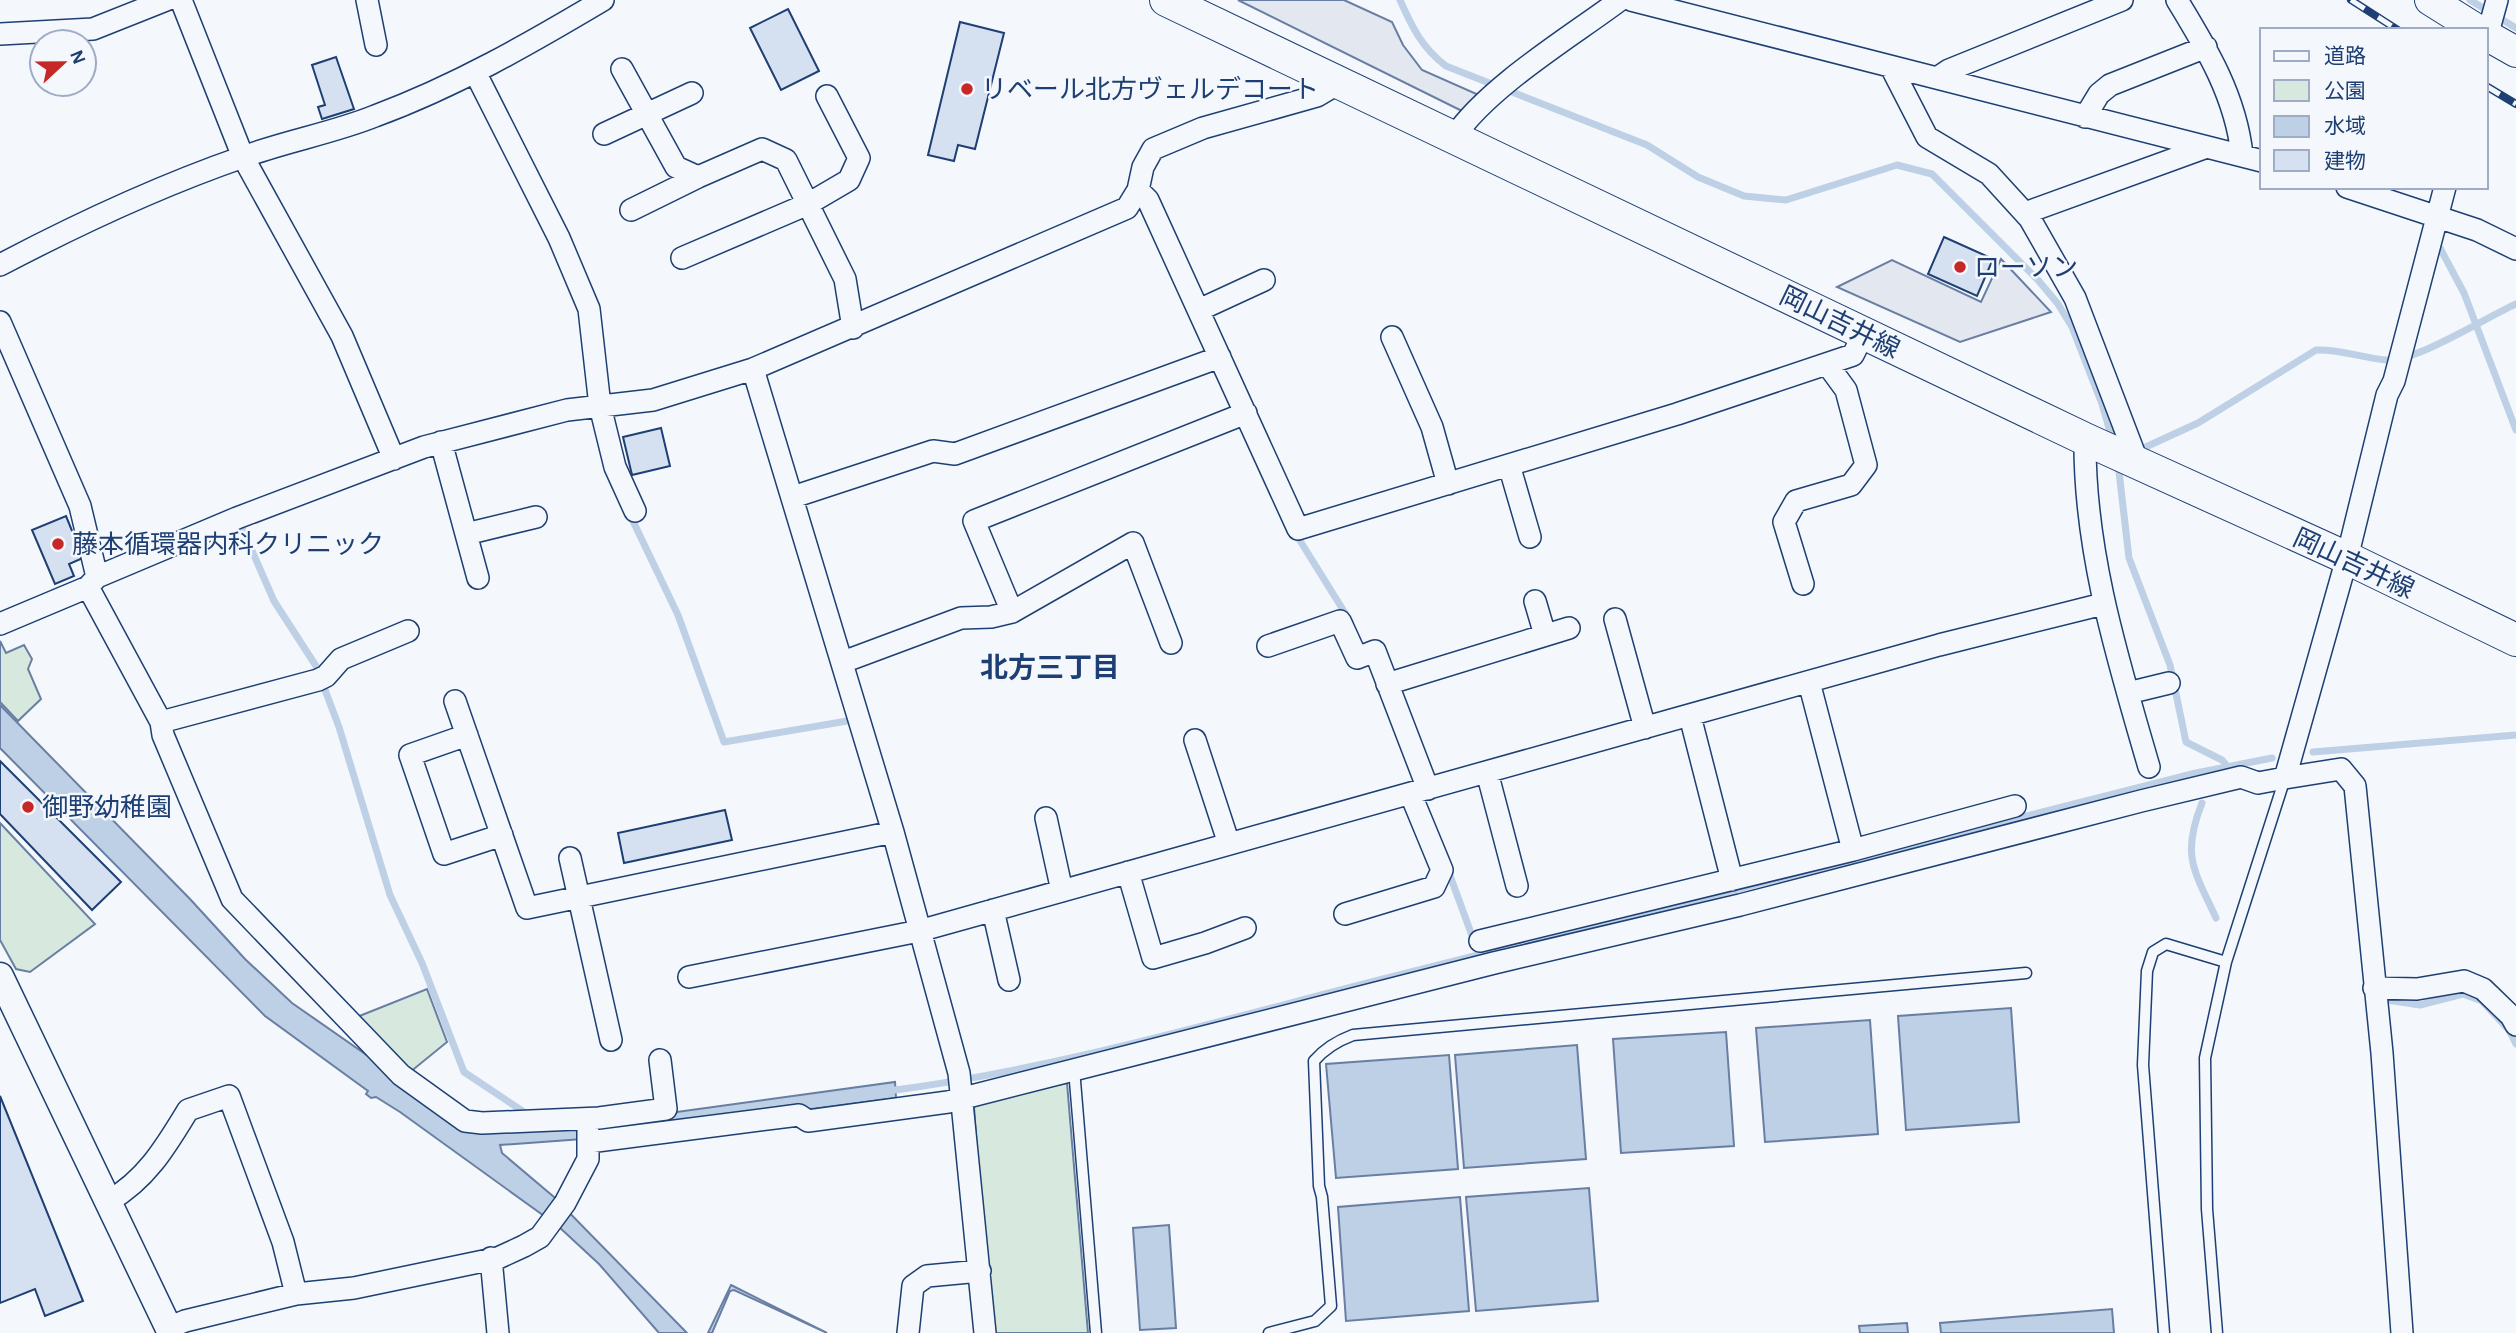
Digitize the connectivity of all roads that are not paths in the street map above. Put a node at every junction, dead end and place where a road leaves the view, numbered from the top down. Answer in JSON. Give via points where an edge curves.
{"nodes":[{"id":1,"x":166,"y":0,"type":"edge"},
{"id":2,"x":181,"y":0,"type":"edge"},
{"id":3,"x":368,"y":0,"type":"edge"},
{"id":4,"x":603,"y":0,"type":"edge"},
{"id":5,"x":1166,"y":0,"type":"edge"},
{"id":6,"x":1620,"y":0,"type":"edge"},
{"id":7,"x":1631,"y":0,"type":"edge"},
{"id":8,"x":2122,"y":0,"type":"edge"},
{"id":9,"x":2177,"y":0,"type":"edge"},
{"id":10,"x":2430,"y":0,"type":"edge"},
{"id":11,"x":2489,"y":24,"type":"edge"},
{"id":12,"x":0,"y":34,"type":"edge"},
{"id":13,"x":376,"y":45,"type":"dead end"},
{"id":14,"x":2206,"y":47,"type":"junction"},
{"id":15,"x":2516,"y":52,"type":"edge"},
{"id":16,"x":1891,"y":67,"type":"junction"},
{"id":17,"x":622,"y":69,"type":"dead end"},
{"id":18,"x":475,"y":72,"type":"junction"},
{"id":19,"x":1937,"y":78,"type":"junction"},
{"id":20,"x":1339,"y":83,"type":"junction"},
{"id":21,"x":692,"y":93,"type":"dead end"},
{"id":22,"x":827,"y":96,"type":"dead end"},
{"id":23,"x":647,"y":115,"type":"junction"},
{"id":24,"x":2085,"y":117,"type":"junction"},
{"id":25,"x":604,"y":134,"type":"dead end"},
{"id":26,"x":1454,"y":137,"type":"junction"},
{"id":27,"x":2207,"y":147,"type":"junction"},
{"id":28,"x":243,"y":157,"type":"junction"},
{"id":29,"x":2252,"y":158,"type":"edge"},
{"id":30,"x":698,"y":177,"type":"junction"},
{"id":31,"x":2353,"y":189,"type":"edge"},
{"id":32,"x":2444,"y":189,"type":"edge"},
{"id":33,"x":1138,"y":190,"type":"junction"},
{"id":34,"x":808,"y":204,"type":"junction"},
{"id":35,"x":631,"y":210,"type":"dead end"},
{"id":36,"x":2025,"y":213,"type":"junction"},
{"id":37,"x":2437,"y":216,"type":"junction"},
{"id":38,"x":2516,"y":249,"type":"edge"},
{"id":39,"x":682,"y":258,"type":"dead end"},
{"id":40,"x":0,"y":265,"type":"edge"},
{"id":41,"x":1264,"y":280,"type":"dead end"},
{"id":42,"x":1199,"y":310,"type":"junction"},
{"id":43,"x":0,"y":321,"type":"edge"},
{"id":44,"x":853,"y":327,"type":"junction"},
{"id":45,"x":1864,"y":333,"type":"junction"},
{"id":46,"x":1392,"y":337,"type":"dead end"},
{"id":47,"x":1215,"y":359,"type":"junction"},
{"id":48,"x":1827,"y":364,"type":"junction"},
{"id":49,"x":753,"y":369,"type":"junction"},
{"id":50,"x":600,"y":406,"type":"junction"},
{"id":51,"x":1241,"y":415,"type":"junction"},
{"id":52,"x":441,"y":442,"type":"junction"},
{"id":53,"x":2093,"y":442,"type":"junction"},
{"id":54,"x":2134,"y":457,"type":"junction"},
{"id":55,"x":394,"y":459,"type":"junction"},
{"id":56,"x":1509,"y":465,"type":"junction"},
{"id":57,"x":1448,"y":484,"type":"junction"},
{"id":58,"x":793,"y":498,"type":"junction"},
{"id":59,"x":635,"y":511,"type":"dead end"},
{"id":60,"x":536,"y":517,"type":"dead end"},
{"id":61,"x":466,"y":534,"type":"junction"},
{"id":62,"x":1530,"y":537,"type":"dead end"},
{"id":63,"x":2347,"y":558,"type":"junction"},
{"id":64,"x":478,"y":578,"type":"dead end"},
{"id":65,"x":93,"y":582,"type":"junction"},
{"id":66,"x":1803,"y":584,"type":"dead end"},
{"id":67,"x":1535,"y":601,"type":"dead end"},
{"id":68,"x":2103,"y":604,"type":"junction"},
{"id":69,"x":1012,"y":612,"type":"junction"},
{"id":70,"x":1615,"y":619,"type":"dead end"},
{"id":71,"x":0,"y":624,"type":"edge"},
{"id":72,"x":1569,"y":628,"type":"dead end"},
{"id":73,"x":408,"y":631,"type":"dead end"},
{"id":74,"x":1545,"y":635,"type":"junction"},
{"id":75,"x":2516,"y":640,"type":"edge"},
{"id":76,"x":1171,"y":643,"type":"dead end"},
{"id":77,"x":1268,"y":646,"type":"dead end"},
{"id":78,"x":843,"y":662,"type":"junction"},
{"id":79,"x":1809,"y":682,"type":"junction"},
{"id":80,"x":2169,"y":683,"type":"dead end"},
{"id":81,"x":1387,"y":684,"type":"junction"},
{"id":82,"x":2127,"y":693,"type":"junction"},
{"id":83,"x":455,"y":701,"type":"dead end"},
{"id":84,"x":1690,"y":716,"type":"junction"},
{"id":85,"x":160,"y":722,"type":"junction"},
{"id":86,"x":1645,"y":728,"type":"junction"},
{"id":87,"x":467,"y":736,"type":"junction"},
{"id":88,"x":1195,"y":740,"type":"dead end"},
{"id":89,"x":2148,"y":767,"type":"dead end"},
{"id":90,"x":1487,"y":772,"type":"junction"},
{"id":91,"x":2285,"y":778,"type":"junction"},
{"id":92,"x":1420,"y":792,"type":"junction"},
{"id":93,"x":2015,"y":806,"type":"dead end"},
{"id":94,"x":1046,"y":818,"type":"dead end"},
{"id":95,"x":887,"y":833,"type":"junction"},
{"id":96,"x":502,"y":835,"type":"junction"},
{"id":97,"x":1229,"y":844,"type":"junction"},
{"id":98,"x":1853,"y":849,"type":"junction"},
{"id":99,"x":570,"y":858,"type":"dead end"},
{"id":100,"x":1128,"y":872,"type":"junction"},
{"id":101,"x":1732,"y":880,"type":"junction"},
{"id":102,"x":1517,"y":886,"type":"dead end"},
{"id":103,"x":1062,"y":891,"type":"junction"},
{"id":104,"x":580,"y":897,"type":"junction"},
{"id":105,"x":993,"y":910,"type":"junction"},
{"id":106,"x":1345,"y":914,"type":"dead end"},
{"id":107,"x":1245,"y":928,"type":"dead end"},
{"id":108,"x":913,"y":932,"type":"junction"},
{"id":109,"x":1541,"y":939,"type":"junction"},
{"id":110,"x":1480,"y":940,"type":"dead end"},
{"id":111,"x":2226,"y":962,"type":"junction"},
{"id":112,"x":2026,"y":972,"type":"dead end"},
{"id":113,"x":0,"y":976,"type":"edge"},
{"id":114,"x":690,"y":977,"type":"dead end"},
{"id":115,"x":1009,"y":980,"type":"dead end"},
{"id":116,"x":2374,"y":988,"type":"junction"},
{"id":117,"x":2516,"y":1025,"type":"edge"},
{"id":118,"x":611,"y":1040,"type":"dead end"},
{"id":119,"x":660,"y":1060,"type":"dead end"},
{"id":120,"x":1074,"y":1069,"type":"junction"},
{"id":121,"x":961,"y":1086,"type":"junction"},
{"id":122,"x":588,"y":1130,"type":"junction"},
{"id":123,"x":108,"y":1201,"type":"junction"},
{"id":124,"x":491,"y":1258,"type":"junction"},
{"id":125,"x":980,"y":1271,"type":"junction"},
{"id":126,"x":296,"y":1294,"type":"junction"},
{"id":127,"x":170,"y":1331,"type":"edge"},
{"id":128,"x":498,"y":1333,"type":"edge"},
{"id":129,"x":908,"y":1333,"type":"edge"},
{"id":130,"x":985,"y":1333,"type":"edge"},
{"id":131,"x":1096,"y":1333,"type":"edge"},
{"id":132,"x":1269,"y":1333,"type":"edge"},
{"id":133,"x":2164,"y":1333,"type":"edge"},
{"id":134,"x":2217,"y":1333,"type":"edge"},
{"id":135,"x":2402,"y":1333,"type":"edge"}],
"edges":[{"from":1,"to":12,"type":"street","via":[[93,29]]},
{"from":2,"to":28,"type":"street"},
{"from":3,"to":13,"type":"street"},
{"from":4,"to":18,"type":"street"},
{"from":5,"to":20,"type":"main road","name":"岡山吉井線"},
{"from":6,"to":26,"type":"street","via":[[1503,88],[1466,120]]},
{"from":7,"to":16,"type":"street"},
{"from":8,"to":19,"type":"street"},
{"from":9,"to":14,"type":"street"},
{"from":10,"to":11,"type":"main road"},
{"from":11,"to":15,"type":"main road"},
{"from":14,"to":24,"type":"street","via":[[2110,85]]},
{"from":14,"to":29,"type":"street"},
{"from":16,"to":19,"type":"street"},
{"from":16,"to":36,"type":"street","via":[[1927,137],[1989,174]]},
{"from":17,"to":23,"type":"street"},
{"from":18,"to":28,"type":"street","via":[[374,117]]},
{"from":18,"to":50,"type":"street","via":[[559,238],[589,309]]},
{"from":19,"to":24,"type":"street"},
{"from":20,"to":26,"type":"main road","name":"岡山吉井線"},
{"from":20,"to":33,"type":"street","via":[[1317,96],[1203,128],[1153,149]]},
{"from":21,"to":23,"type":"street"},
{"from":22,"to":34,"type":"street","via":[[859,158],[849,180]]},
{"from":23,"to":25,"type":"street"},
{"from":23,"to":30,"type":"street","via":[[676,167]]},
{"from":24,"to":27,"type":"street"},
{"from":26,"to":45,"type":"main road","name":"岡山吉井線"},
{"from":27,"to":29,"type":"street"},
{"from":27,"to":36,"type":"street"},
{"from":28,"to":40,"type":"street","via":[[83,221]]},
{"from":28,"to":55,"type":"street","via":[[342,336]]},
{"from":30,"to":34,"type":"street","via":[[762,149],[786,160]]},
{"from":30,"to":35,"type":"street"},
{"from":31,"to":37,"type":"street"},
{"from":32,"to":37,"type":"street"},
{"from":33,"to":42,"type":"street","via":[[1148,200]]},
{"from":33,"to":44,"type":"street","via":[[1127,208]]},
{"from":34,"to":39,"type":"street"},
{"from":34,"to":44,"type":"street","via":[[845,279]]},
{"from":36,"to":54,"type":"street","via":[[2075,298]]},
{"from":37,"to":38,"type":"street"},
{"from":37,"to":63,"type":"street"},
{"from":41,"to":42,"type":"street"},
{"from":42,"to":47,"type":"street"},
{"from":43,"to":65,"type":"street","via":[[79,506]]},
{"from":44,"to":49,"type":"street"},
{"from":45,"to":48,"type":"street","via":[[1853,355]]},
{"from":45,"to":53,"type":"main road","name":"岡山吉井線"},
{"from":46,"to":57,"type":"street","via":[[1433,427]]},
{"from":47,"to":51,"type":"street"},
{"from":47,"to":58,"type":"street","via":[[955,454],[933,451]]},
{"from":48,"to":56,"type":"street"},
{"from":48,"to":66,"type":"street","via":[[1846,390],[1867,465],[1851,485],[1796,501],[1784,522]]},
{"from":49,"to":50,"type":"street","via":[[653,400]]},
{"from":49,"to":58,"type":"street"},
{"from":50,"to":52,"type":"street"},
{"from":50,"to":59,"type":"street","via":[[615,467]]},
{"from":51,"to":57,"type":"street","via":[[1298,529]]},
{"from":51,"to":69,"type":"street","via":[[974,521]]},
{"from":52,"to":55,"type":"street"},
{"from":52,"to":61,"type":"street"},
{"from":53,"to":54,"type":"main road","name":"岡山吉井線"},
{"from":53,"to":68,"type":"street","via":[[2085,470]]},
{"from":54,"to":63,"type":"main road","name":"岡山吉井線"},
{"from":55,"to":65,"type":"street","via":[[237,518]]},
{"from":56,"to":57,"type":"street"},
{"from":56,"to":62,"type":"street"},
{"from":58,"to":78,"type":"street"},
{"from":60,"to":61,"type":"street"},
{"from":61,"to":64,"type":"street"},
{"from":63,"to":75,"type":"main road","name":"岡山吉井線"},
{"from":63,"to":91,"type":"street"},
{"from":65,"to":71,"type":"street"},
{"from":65,"to":85,"type":"street"},
{"from":67,"to":74,"type":"street"},
{"from":68,"to":79,"type":"street"},
{"from":68,"to":82,"type":"street"},
{"from":69,"to":76,"type":"street","via":[[1133,543]]},
{"from":69,"to":78,"type":"street","via":[[961,618]]},
{"from":70,"to":86,"type":"street"},
{"from":72,"to":74,"type":"street"},
{"from":73,"to":85,"type":"street","via":[[341,659],[322,678]]},
{"from":74,"to":81,"type":"street"},
{"from":77,"to":81,"type":"street","via":[[1340,621],[1357,658],[1374,651]]},
{"from":78,"to":95,"type":"street"},
{"from":79,"to":84,"type":"street"},
{"from":79,"to":98,"type":"street"},
{"from":80,"to":82,"type":"street"},
{"from":81,"to":92,"type":"street"},
{"from":82,"to":89,"type":"street"},
{"from":83,"to":87,"type":"street"},
{"from":84,"to":86,"type":"street"},
{"from":84,"to":101,"type":"street"},
{"from":85,"to":122,"type":"street","via":[[197,823],[232,899],[401,1075],[466,1121]]},
{"from":86,"to":90,"type":"street"},
{"from":87,"to":96,"type":"street"},
{"from":87,"to":96,"type":"street","via":[[410,755],[444,854]]},
{"from":88,"to":97,"type":"street"},
{"from":90,"to":92,"type":"street"},
{"from":90,"to":102,"type":"street"},
{"from":91,"to":109,"type":"street","via":[[2258,783],[2241,777],[1740,905]]},
{"from":91,"to":111,"type":"lane"},
{"from":91,"to":116,"type":"street","via":[[2342,769],[2355,786]]},
{"from":92,"to":97,"type":"street"},
{"from":92,"to":106,"type":"street","via":[[1442,870],[1434,887]]},
{"from":93,"to":98,"type":"street"},
{"from":94,"to":103,"type":"street"},
{"from":95,"to":104,"type":"street"},
{"from":95,"to":108,"type":"street"},
{"from":96,"to":104,"type":"street","via":[[527,908]]},
{"from":97,"to":100,"type":"street"},
{"from":98,"to":101,"type":"street"},
{"from":99,"to":104,"type":"street"},
{"from":100,"to":103,"type":"street"},
{"from":100,"to":107,"type":"street","via":[[1153,958]]},
{"from":101,"to":109,"type":"street"},
{"from":103,"to":105,"type":"street"},
{"from":104,"to":118,"type":"street"},
{"from":105,"to":108,"type":"street"},
{"from":105,"to":115,"type":"street"},
{"from":108,"to":114,"type":"street"},
{"from":108,"to":121,"type":"street"},
{"from":109,"to":110,"type":"street"},
{"from":109,"to":120,"type":"street"},
{"from":111,"to":133,"type":"lane","via":[[2166,944],[2153,952],[2147,971],[2143,1065]]},
{"from":111,"to":134,"type":"lane","via":[[2205,1058],[2207,1209]]},
{"from":112,"to":132,"type":"lane","via":[[1340,1039],[1314,1061],[1319,1186],[1331,1307],[1315,1321]]},
{"from":113,"to":123,"type":"street"},
{"from":116,"to":117,"type":"street","via":[[2417,989],[2465,981],[2483,989]]},
{"from":116,"to":135,"type":"street"},
{"from":119,"to":122,"type":"street","via":[[666,1109],[599,1118]]},
{"from":120,"to":121,"type":"street"},
{"from":120,"to":131,"type":"lane"},
{"from":121,"to":122,"type":"street","via":[[948,1102],[808,1121],[799,1115]]},
{"from":121,"to":125,"type":"street"},
{"from":122,"to":124,"type":"street","via":[[588,1159],[551,1224],[540,1237]]},
{"from":123,"to":126,"type":"street","via":[[157,1162],[188,1110],[229,1096],[283,1242]]},
{"from":123,"to":127,"type":"street"},
{"from":124,"to":126,"type":"street","via":[[354,1288]]},
{"from":124,"to":128,"type":"street"},
{"from":125,"to":129,"type":"street","via":[[928,1276],[913,1286]]},
{"from":125,"to":130,"type":"street"},
{"from":126,"to":127,"type":"street","via":[[185,1321]]}]}
